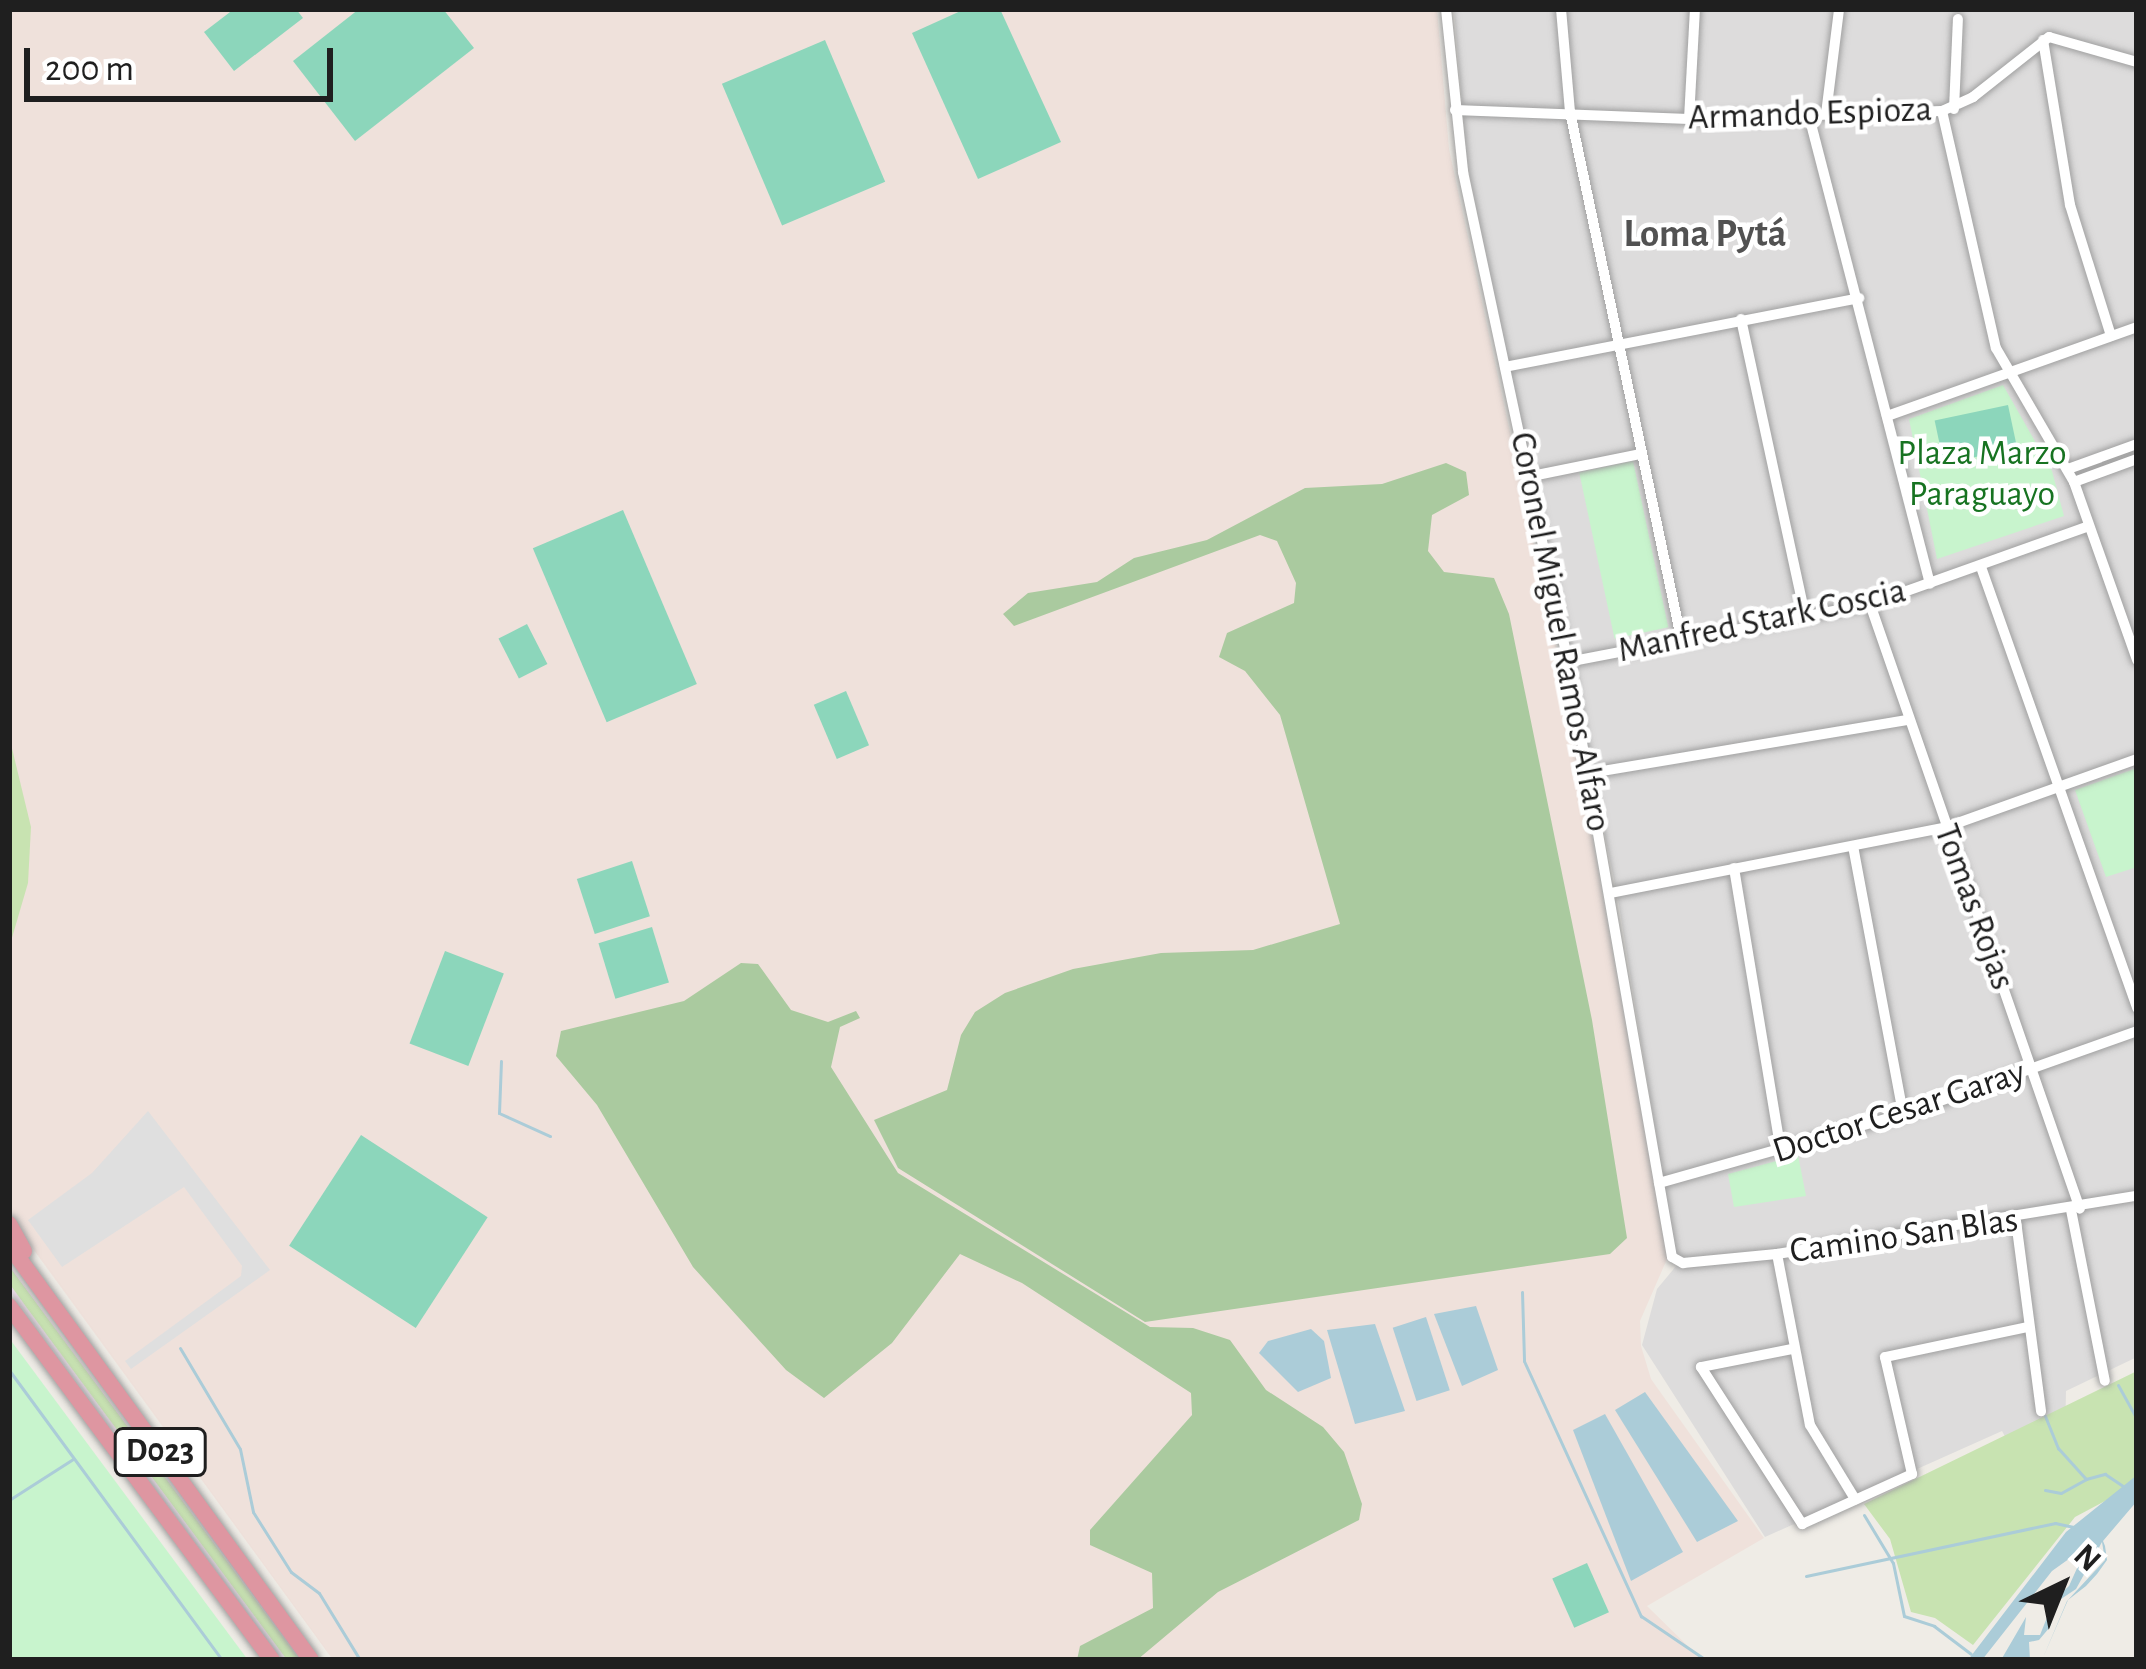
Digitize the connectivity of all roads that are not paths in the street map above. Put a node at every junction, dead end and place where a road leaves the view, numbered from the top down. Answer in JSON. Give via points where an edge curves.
{"nodes":[{"id":1,"x":1446,"y":9,"type":"edge"},
{"id":2,"x":1562,"y":9,"type":"edge"},
{"id":3,"x":1695,"y":9,"type":"edge"},
{"id":4,"x":1839,"y":9,"type":"edge"},
{"id":5,"x":1958,"y":19,"type":"dead end"},
{"id":6,"x":2043,"y":40,"type":"junction"},
{"id":7,"x":2137,"y":62,"type":"edge"},
{"id":8,"x":1455,"y":110,"type":"junction"},
{"id":9,"x":1948,"y":110,"type":"junction"},
{"id":10,"x":1570,"y":112,"type":"junction"},
{"id":11,"x":1826,"y":113,"type":"junction"},
{"id":12,"x":1809,"y":116,"type":"junction"},
{"id":13,"x":1690,"y":119,"type":"junction"},
{"id":14,"x":1859,"y":298,"type":"junction"},
{"id":15,"x":1741,"y":319,"type":"junction"},
{"id":16,"x":2137,"y":327,"type":"edge"},
{"id":17,"x":2111,"y":336,"type":"junction"},
{"id":18,"x":1618,"y":342,"type":"junction"},
{"id":19,"x":1505,"y":367,"type":"junction"},
{"id":20,"x":2006,"y":375,"type":"junction"},
{"id":21,"x":1887,"y":416,"type":"junction"},
{"id":22,"x":2137,"y":444,"type":"edge"},
{"id":23,"x":1640,"y":454,"type":"junction"},
{"id":24,"x":2137,"y":459,"type":"edge"},
{"id":25,"x":2068,"y":469,"type":"junction"},
{"id":26,"x":1532,"y":476,"type":"junction"},
{"id":27,"x":2074,"y":482,"type":"junction"},
{"id":28,"x":2089,"y":526,"type":"junction"},
{"id":29,"x":1981,"y":567,"type":"junction"},
{"id":30,"x":1930,"y":584,"type":"junction"},
{"id":31,"x":1870,"y":604,"type":"junction"},
{"id":32,"x":1805,"y":616,"type":"junction"},
{"id":33,"x":1681,"y":638,"type":"junction"},
{"id":34,"x":2137,"y":660,"type":"edge"},
{"id":35,"x":1568,"y":662,"type":"junction"},
{"id":36,"x":1907,"y":720,"type":"junction"},
{"id":37,"x":2137,"y":759,"type":"edge"},
{"id":38,"x":1589,"y":773,"type":"junction"},
{"id":39,"x":2057,"y":785,"type":"junction"},
{"id":40,"x":1946,"y":827,"type":"junction"},
{"id":41,"x":1853,"y":846,"type":"junction"},
{"id":42,"x":1734,"y":868,"type":"junction"},
{"id":43,"x":1611,"y":893,"type":"junction"},
{"id":44,"x":2137,"y":1008,"type":"edge"},
{"id":45,"x":2137,"y":1031,"type":"edge"},
{"id":46,"x":2032,"y":1070,"type":"junction"},
{"id":47,"x":1903,"y":1114,"type":"junction"},
{"id":48,"x":1781,"y":1151,"type":"junction"},
{"id":49,"x":1659,"y":1184,"type":"junction"},
{"id":50,"x":2137,"y":1196,"type":"edge"},
{"id":51,"x":2075,"y":1210,"type":"junction"},
{"id":52,"x":2016,"y":1221,"type":"junction"},
{"id":53,"x":9,"y":1225,"type":"edge"},
{"id":54,"x":9,"y":1245,"type":"edge"},
{"id":55,"x":1777,"y":1254,"type":"junction"},
{"id":56,"x":1672,"y":1257,"type":"joint"},
{"id":57,"x":46,"y":1295,"type":"junction"},
{"id":58,"x":9,"y":1306,"type":"edge"},
{"id":59,"x":2027,"y":1328,"type":"junction"},
{"id":60,"x":1792,"y":1349,"type":"junction"},
{"id":61,"x":2105,"y":1381,"type":"dead end"},
{"id":62,"x":2041,"y":1412,"type":"dead end"},
{"id":63,"x":1855,"y":1499,"type":"junction"},
{"id":64,"x":272,"y":1660,"type":"edge"},
{"id":65,"x":311,"y":1660,"type":"edge"}],
"edges":[{"from":1,"to":8,"type":"street","name":"Coronel Miguel Ramos Alfaro"},
{"from":2,"to":10,"type":"street"},
{"from":3,"to":13,"type":"street"},
{"from":4,"to":11,"type":"street"},
{"from":5,"to":9,"type":"street"},
{"from":6,"to":7,"type":"street","via":[[2060,37]]},
{"from":6,"to":9,"type":"street","name":"Armando Espioza"},
{"from":6,"to":17,"type":"street","via":[[2070,205]]},
{"from":8,"to":10,"type":"street","name":"Armando Espioza"},
{"from":8,"to":19,"type":"street","name":"Coronel Miguel Ramos Alfaro"},
{"from":9,"to":11,"type":"street","name":"Armando Espioza"},
{"from":9,"to":20,"type":"street"},
{"from":10,"to":13,"type":"street","name":"Armando Espioza"},
{"from":10,"to":18,"type":"street"},
{"from":11,"to":12,"type":"street","name":"Armando Espioza"},
{"from":12,"to":13,"type":"street","name":"Armando Espioza"},
{"from":12,"to":14,"type":"street"},
{"from":14,"to":15,"type":"street"},
{"from":14,"to":21,"type":"street"},
{"from":15,"to":18,"type":"street"},
{"from":15,"to":32,"type":"street"},
{"from":16,"to":17,"type":"street"},
{"from":17,"to":20,"type":"street"},
{"from":18,"to":19,"type":"street"},
{"from":18,"to":23,"type":"street"},
{"from":19,"to":26,"type":"street","name":"Coronel Miguel Ramos Alfaro"},
{"from":20,"to":21,"type":"street"},
{"from":20,"to":25,"type":"street"},
{"from":21,"to":30,"type":"street"},
{"from":22,"to":25,"type":"street"},
{"from":23,"to":26,"type":"street"},
{"from":23,"to":33,"type":"street"},
{"from":24,"to":27,"type":"street"},
{"from":25,"to":27,"type":"street"},
{"from":26,"to":35,"type":"street","name":"Coronel Miguel Ramos Alfaro"},
{"from":27,"to":28,"type":"street"},
{"from":28,"to":29,"type":"street","name":"Manfred Stark Coscia"},
{"from":28,"to":34,"type":"street"},
{"from":29,"to":30,"type":"street","name":"Manfred Stark Coscia"},
{"from":29,"to":39,"type":"street"},
{"from":30,"to":31,"type":"street","name":"Manfred Stark Coscia"},
{"from":31,"to":32,"type":"street","name":"Manfred Stark Coscia"},
{"from":31,"to":36,"type":"street","name":"Tomas Rojas"},
{"from":32,"to":33,"type":"street","name":"Manfred Stark Coscia"},
{"from":33,"to":35,"type":"street","name":"Manfred Stark Coscia"},
{"from":35,"to":38,"type":"street","name":"Coronel Miguel Ramos Alfaro"},
{"from":36,"to":38,"type":"street"},
{"from":36,"to":40,"type":"street","name":"Tomas Rojas"},
{"from":37,"to":39,"type":"street"},
{"from":38,"to":43,"type":"street","name":"Coronel Miguel Ramos Alfaro"},
{"from":39,"to":40,"type":"street"},
{"from":39,"to":44,"type":"street"},
{"from":40,"to":41,"type":"street"},
{"from":40,"to":46,"type":"street","name":"Tomas Rojas"},
{"from":41,"to":42,"type":"street"},
{"from":41,"to":47,"type":"street"},
{"from":42,"to":43,"type":"street"},
{"from":42,"to":48,"type":"street"},
{"from":43,"to":49,"type":"street","name":"Coronel Miguel Ramos Alfaro"},
{"from":45,"to":46,"type":"street","name":"Doctor Cesar Garay"},
{"from":46,"to":47,"type":"street","name":"Doctor Cesar Garay"},
{"from":46,"to":51,"type":"street","name":"Tomas Rojas"},
{"from":47,"to":48,"type":"street","name":"Doctor Cesar Garay"},
{"from":48,"to":49,"type":"street","name":"Doctor Cesar Garay"},
{"from":49,"to":56,"type":"street","name":"Coronel Miguel Ramos Alfaro"},
{"from":50,"to":51,"type":"street","name":"Camino San Blas"},
{"from":51,"to":52,"type":"street","name":"Camino San Blas"},
{"from":51,"to":61,"type":"street","name":"Tomas Rojas"},
{"from":52,"to":55,"type":"street","name":"Camino San Blas"},
{"from":52,"to":59,"type":"street"},
{"from":53,"to":57,"type":"highway"},
{"from":54,"to":57,"type":"highway","number":"D023"},
{"from":55,"to":56,"type":"street","name":"Camino San Blas","via":[[1683,1263]]},
{"from":55,"to":60,"type":"street"},
{"from":57,"to":65,"type":"highway","number":"D023"},
{"from":58,"to":64,"type":"highway","number":"D023"},
{"from":59,"to":62,"type":"street"},
{"from":59,"to":63,"type":"street","via":[[1885,1357],[1912,1474]]},
{"from":60,"to":63,"type":"street","via":[[1810,1424]]},
{"from":60,"to":63,"type":"street","via":[[1701,1371],[1802,1524]]}]}
